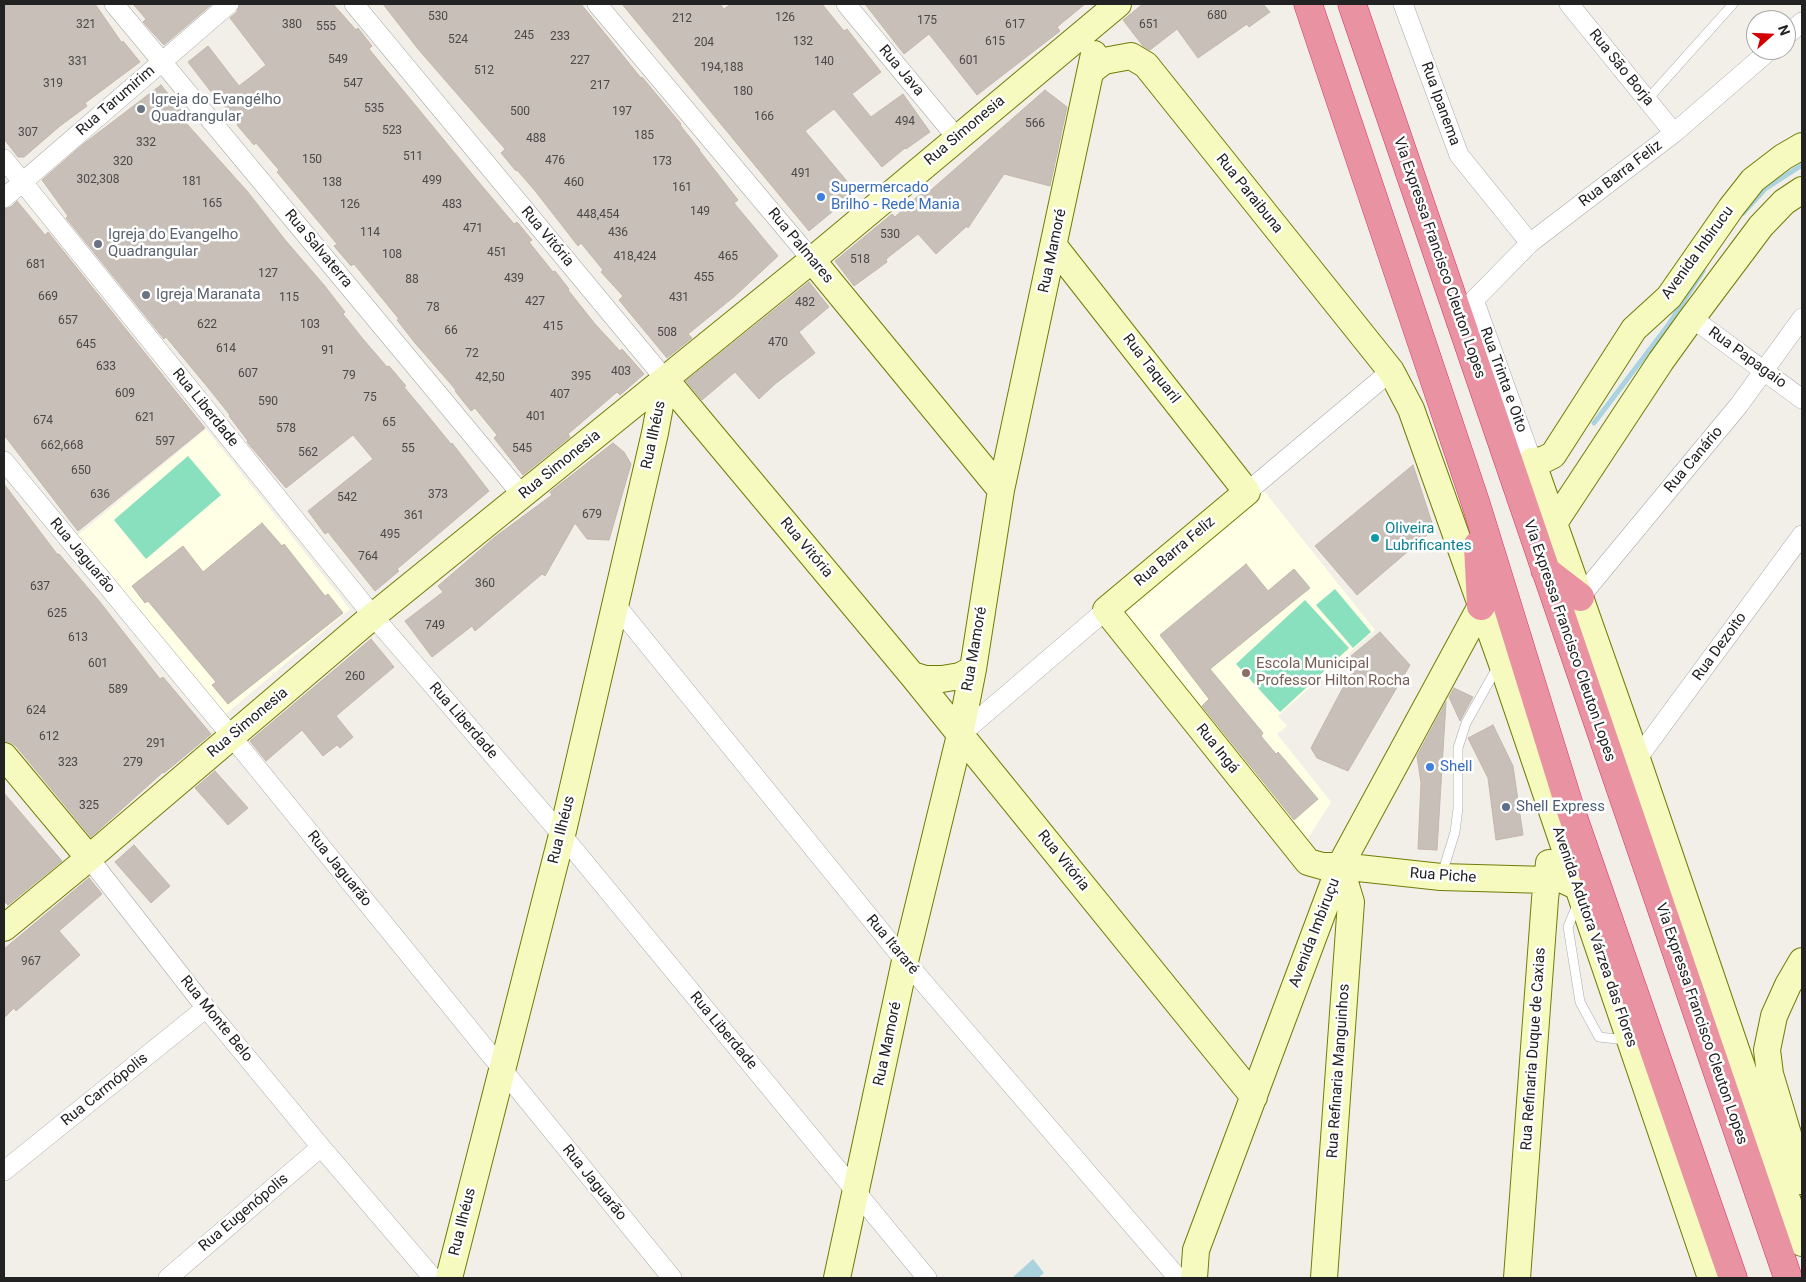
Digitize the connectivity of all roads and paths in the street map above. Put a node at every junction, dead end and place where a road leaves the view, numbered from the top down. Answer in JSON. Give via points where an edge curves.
{"nodes":[{"id":1,"x":114,"y":4,"type":"edge"},
{"id":2,"x":229,"y":4,"type":"edge"},
{"id":3,"x":354,"y":4,"type":"edge"},
{"id":4,"x":597,"y":4,"type":"edge"},
{"id":5,"x":846,"y":4,"type":"edge"},
{"id":6,"x":1308,"y":4,"type":"edge"},
{"id":7,"x":1352,"y":4,"type":"edge"},
{"id":8,"x":1403,"y":4,"type":"edge"},
{"id":9,"x":1569,"y":4,"type":"edge"},
{"id":10,"x":1733,"y":4,"type":"edge"},
{"id":11,"x":1104,"y":8,"type":"edge"},
{"id":12,"x":1758,"y":60,"type":"edge"},
{"id":13,"x":162,"y":61,"type":"junction"},
{"id":14,"x":1038,"y":70,"type":"junction"},
{"id":15,"x":1091,"y":71,"type":"junction"},
{"id":16,"x":1647,"y":100,"type":"junction"},
{"id":17,"x":1084,"y":105,"type":"junction"},
{"id":18,"x":1674,"y":133,"type":"junction"},
{"id":19,"x":957,"y":138,"type":"junction"},
{"id":20,"x":1802,"y":146,"type":"edge"},
{"id":21,"x":4,"y":159,"type":"edge"},
{"id":22,"x":23,"y":182,"type":"junction"},
{"id":23,"x":1802,"y":190,"type":"edge"},
{"id":24,"x":4,"y":198,"type":"edge"},
{"id":25,"x":1530,"y":243,"type":"junction"},
{"id":26,"x":1054,"y":246,"type":"junction"},
{"id":27,"x":812,"y":260,"type":"junction"},
{"id":28,"x":1474,"y":300,"type":"joint"},
{"id":29,"x":1692,"y":318,"type":"junction"},
{"id":30,"x":1802,"y":318,"type":"edge"},
{"id":31,"x":1391,"y":371,"type":"junction"},
{"id":32,"x":1764,"y":371,"type":"junction"},
{"id":33,"x":665,"y":379,"type":"junction"},
{"id":34,"x":1802,"y":398,"type":"edge"},
{"id":35,"x":696,"y":415,"type":"junction"},
{"id":36,"x":645,"y":417,"type":"junction"},
{"id":37,"x":4,"y":461,"type":"edge"},
{"id":38,"x":1532,"y":461,"type":"junction"},
{"id":39,"x":1002,"y":490,"type":"junction"},
{"id":40,"x":1247,"y":492,"type":"junction"},
{"id":41,"x":522,"y":495,"type":"junction"},
{"id":42,"x":1475,"y":502,"type":"junction"},
{"id":43,"x":1554,"y":523,"type":"junction"},
{"id":44,"x":1802,"y":535,"type":"edge"},
{"id":45,"x":1545,"y":570,"type":"junction"},
{"id":46,"x":1580,"y":597,"type":"junction"},
{"id":47,"x":615,"y":604,"type":"junction"},
{"id":48,"x":1481,"y":606,"type":"junction"},
{"id":49,"x":1106,"y":610,"type":"junction"},
{"id":50,"x":373,"y":616,"type":"junction"},
{"id":51,"x":1501,"y":662,"type":"junction"},
{"id":52,"x":973,"y":669,"type":"junction"},
{"id":53,"x":912,"y":675,"type":"junction"},
{"id":54,"x":960,"y":735,"type":"junction"},
{"id":55,"x":232,"y":737,"type":"junction"},
{"id":56,"x":4,"y":756,"type":"edge"},
{"id":57,"x":1637,"y":759,"type":"junction"},
{"id":58,"x":1555,"y":821,"type":"junction"},
{"id":59,"x":562,"y":835,"type":"junction"},
{"id":60,"x":89,"y":858,"type":"junction"},
{"id":61,"x":1340,"y":866,"type":"junction"},
{"id":62,"x":1441,"y":877,"type":"junction"},
{"id":63,"x":1547,"y":880,"type":"junction"},
{"id":64,"x":1578,"y":892,"type":"junction"},
{"id":65,"x":4,"y":928,"type":"edge"},
{"id":66,"x":905,"y":961,"type":"junction"},
{"id":67,"x":1802,"y":961,"type":"edge"},
{"id":68,"x":206,"y":1008,"type":"junction"},
{"id":69,"x":1630,"y":1041,"type":"junction"},
{"id":70,"x":1736,"y":1048,"type":"junction"},
{"id":71,"x":1766,"y":1050,"type":"junction"},
{"id":72,"x":502,"y":1071,"type":"junction"},
{"id":73,"x":1254,"y":1097,"type":"junction"},
{"id":74,"x":321,"y":1148,"type":"junction"},
{"id":75,"x":4,"y":1171,"type":"edge"},
{"id":76,"x":1802,"y":1181,"type":"edge"},
{"id":77,"x":857,"y":1193,"type":"junction"},
{"id":78,"x":1802,"y":1243,"type":"edge"},
{"id":79,"x":1707,"y":1274,"type":"edge"},
{"id":80,"x":168,"y":1278,"type":"edge"},
{"id":81,"x":433,"y":1278,"type":"edge"},
{"id":82,"x":449,"y":1278,"type":"edge"},
{"id":83,"x":672,"y":1278,"type":"edge"},
{"id":84,"x":837,"y":1278,"type":"edge"},
{"id":85,"x":927,"y":1278,"type":"edge"},
{"id":86,"x":1178,"y":1278,"type":"edge"},
{"id":87,"x":1194,"y":1278,"type":"edge"},
{"id":88,"x":1324,"y":1278,"type":"edge"},
{"id":89,"x":1517,"y":1278,"type":"edge"},
{"id":90,"x":1733,"y":1278,"type":"edge"},
{"id":91,"x":1788,"y":1278,"type":"edge"}],
"edges":[{"from":1,"to":13,"type":"street","name":"Rua Salvaterra"},
{"from":2,"to":13,"type":"street","name":"Rua Tarumirim"},
{"from":3,"to":33,"type":"street","name":"Rua Vitória"},
{"from":4,"to":27,"type":"street","name":"Rua Palmares"},
{"from":5,"to":19,"type":"street","name":"Rua Java"},
{"from":6,"to":42,"type":"highway"},
{"from":7,"to":45,"type":"highway","name":"Via Expressa Francisco Cleuton Lopes"},
{"from":8,"to":25,"type":"street","name":"Rua Ipanema","via":[[1459,155]]},
{"from":9,"to":16,"type":"street","name":"Rua São Borja"},
{"from":10,"to":16,"type":"lane"},
{"from":11,"to":14,"type":"street","name":"Rua Simonesia"},
{"from":11,"to":15,"type":"street","name":"Rua Mamoré"},
{"from":12,"to":18,"type":"street","name":"Rua Barra Feliz"},
{"from":13,"to":22,"type":"street","name":"Rua Tarumirim"},
{"from":13,"to":41,"type":"street","name":"Rua Salvaterra"},
{"from":14,"to":17,"type":"street","via":[[1057,68],[1074,71],[1082,84]]},
{"from":14,"to":19,"type":"street","name":"Rua Simonesia"},
{"from":15,"to":17,"type":"street","name":"Rua Mamoré"},
{"from":15,"to":31,"type":"street","name":"Rua Paraibuna","via":[[1104,62],[1131,56],[1146,65]]},
{"from":16,"to":18,"type":"street","name":"Rua São Borja"},
{"from":17,"to":26,"type":"street","name":"Rua Mamoré"},
{"from":18,"to":25,"type":"street","name":"Rua Barra Feliz"},
{"from":19,"to":27,"type":"street","name":"Rua Simonesia"},
{"from":20,"to":38,"type":"street","name":"Avenida Inbirucu","via":[[1753,180],[1669,297],[1634,330],[1553,455]]},
{"from":21,"to":22,"type":"street","name":"Rua Liberdade"},
{"from":22,"to":24,"type":"street","name":"Rua Tarumirim"},
{"from":22,"to":50,"type":"street","name":"Rua Liberdade"},
{"from":23,"to":29,"type":"street","via":[[1784,202],[1761,226]]},
{"from":25,"to":28,"type":"street","name":"Rua Barra Feliz"},
{"from":26,"to":39,"type":"street","name":"Rua Mamoré"},
{"from":26,"to":40,"type":"street","name":"Rua Taquaril"},
{"from":27,"to":33,"type":"street","name":"Rua Simonesia"},
{"from":27,"to":39,"type":"street","name":"Rua Palmares"},
{"from":28,"to":38,"type":"street","name":"Rua Trinta e Oito"},
{"from":29,"to":32,"type":"street","name":"Rua Papagaio"},
{"from":29,"to":43,"type":"street"},
{"from":30,"to":32,"type":"street","name":"Rua Canário"},
{"from":31,"to":40,"type":"street","name":"Rua Barra Feliz"},
{"from":31,"to":48,"type":"street","name":"Avenida Adutora Várzea das Flores","via":[[1411,409]]},
{"from":32,"to":34,"type":"street","name":"Rua Papagaio"},
{"from":32,"to":46,"type":"street","name":"Rua Canário"},
{"from":33,"to":35,"type":"street","name":"Rua Vitória"},
{"from":33,"to":36,"type":"street","name":"Rua Simonesia"},
{"from":33,"to":36,"type":"street","name":"Rua Ilhéus"},
{"from":35,"to":36,"type":"street","via":[[680,410]]},
{"from":35,"to":53,"type":"street","name":"Rua Vitória"},
{"from":36,"to":41,"type":"street","name":"Rua Simonesia"},
{"from":36,"to":47,"type":"street","name":"Rua Ilhéus"},
{"from":37,"to":55,"type":"street","name":"Rua Jaguarão"},
{"from":38,"to":43,"type":"street"},
{"from":39,"to":52,"type":"street","name":"Rua Mamoré"},
{"from":40,"to":49,"type":"street","name":"Rua Barra Feliz"},
{"from":41,"to":50,"type":"street","name":"Rua Simonesia"},
{"from":42,"to":48,"type":"highway"},
{"from":42,"to":90,"type":"highway","via":[[1570,808]]},
{"from":43,"to":46,"type":"street"},
{"from":44,"to":57,"type":"street","name":"Rua Dezoito"},
{"from":45,"to":46,"type":"highway"},
{"from":45,"to":91,"type":"highway","name":"Via Expressa Francisco Cleuton Lopes"},
{"from":46,"to":57,"type":"street"},
{"from":47,"to":59,"type":"street","name":"Rua Ilhéus"},
{"from":47,"to":66,"type":"street","name":"Rua Itararé"},
{"from":48,"to":51,"type":"street","name":"Avenida Adutora Várzea das Flores"},
{"from":48,"to":61,"type":"street","name":"Avenida Imbiruçu"},
{"from":49,"to":54,"type":"street","name":"Rua Barra Feliz"},
{"from":49,"to":61,"type":"street","name":"Rua Ingá","via":[[1308,862]]},
{"from":50,"to":55,"type":"street","name":"Rua Simonesia"},
{"from":50,"to":59,"type":"street","name":"Rua Liberdade"},
{"from":51,"to":58,"type":"street","name":"Avenida Adutora Várzea das Flores"},
{"from":51,"to":62,"type":"lane","via":[[1466,723],[1458,748],[1458,808]]},
{"from":52,"to":53,"type":"street","via":[[960,676],[942,679],[925,680]]},
{"from":52,"to":54,"type":"street","name":"Rua Mamoré"},
{"from":53,"to":54,"type":"street","name":"Rua Vitória"},
{"from":54,"to":66,"type":"street","name":"Rua Mamoré"},
{"from":54,"to":73,"type":"street","name":"Rua Vitória"},
{"from":55,"to":60,"type":"street","name":"Rua Simonesia"},
{"from":55,"to":72,"type":"street","name":"Rua Jaguarão"},
{"from":56,"to":60,"type":"street","name":"Rua Monte Belo"},
{"from":57,"to":70,"type":"street"},
{"from":58,"to":63,"type":"street","name":"Rua Refinaria Duque de Caxias"},
{"from":58,"to":64,"type":"street","name":"Avenida Adutora Várzea das Flores"},
{"from":59,"to":72,"type":"street","name":"Rua Ilhéus"},
{"from":59,"to":77,"type":"street","name":"Rua Liberdade"},
{"from":60,"to":65,"type":"street","name":"Rua Simonesia"},
{"from":60,"to":68,"type":"street","name":"Rua Monte Belo"},
{"from":61,"to":62,"type":"street","name":"Rua Piche"},
{"from":61,"to":73,"type":"street","name":"Avenida Imbiruçu"},
{"from":61,"to":88,"type":"street","name":"Rua Refinaria Manguinhos","via":[[1351,902]]},
{"from":62,"to":63,"type":"street","name":"Rua Piche"},
{"from":63,"to":64,"type":"street","name":"Rua Piche","via":[[1561,879]]},
{"from":63,"to":89,"type":"street","name":"Rua Refinaria Duque de Caxias"},
{"from":64,"to":69,"type":"street","name":"Avenida Adutora Várzea das Flores"},
{"from":64,"to":69,"type":"lane","via":[[1568,927],[1580,1002],[1599,1036]]},
{"from":66,"to":77,"type":"street","name":"Rua Mamoré"},
{"from":66,"to":86,"type":"street","name":"Rua Itararé"},
{"from":67,"to":71,"type":"street","via":[[1774,1016]]},
{"from":68,"to":74,"type":"street","name":"Rua Monte Belo"},
{"from":68,"to":75,"type":"street","name":"Rua Carmópolis"},
{"from":69,"to":79,"type":"street","name":"Avenida Adutora Várzea das Flores"},
{"from":70,"to":71,"type":"street"},
{"from":70,"to":78,"type":"street"},
{"from":71,"to":76,"type":"street","via":[[1770,1074]]},
{"from":72,"to":82,"type":"street","name":"Rua Ilhéus"},
{"from":72,"to":83,"type":"street","name":"Rua Jaguarão"},
{"from":73,"to":87,"type":"street","name":"Avenida Imbiruçu","via":[[1196,1250]]},
{"from":74,"to":80,"type":"street","name":"Rua Eugenópolis"},
{"from":74,"to":81,"type":"street","name":"Rua Monte Belo"},
{"from":77,"to":84,"type":"street","name":"Rua Mamoré"},
{"from":77,"to":85,"type":"street","name":"Rua Liberdade"}]}
